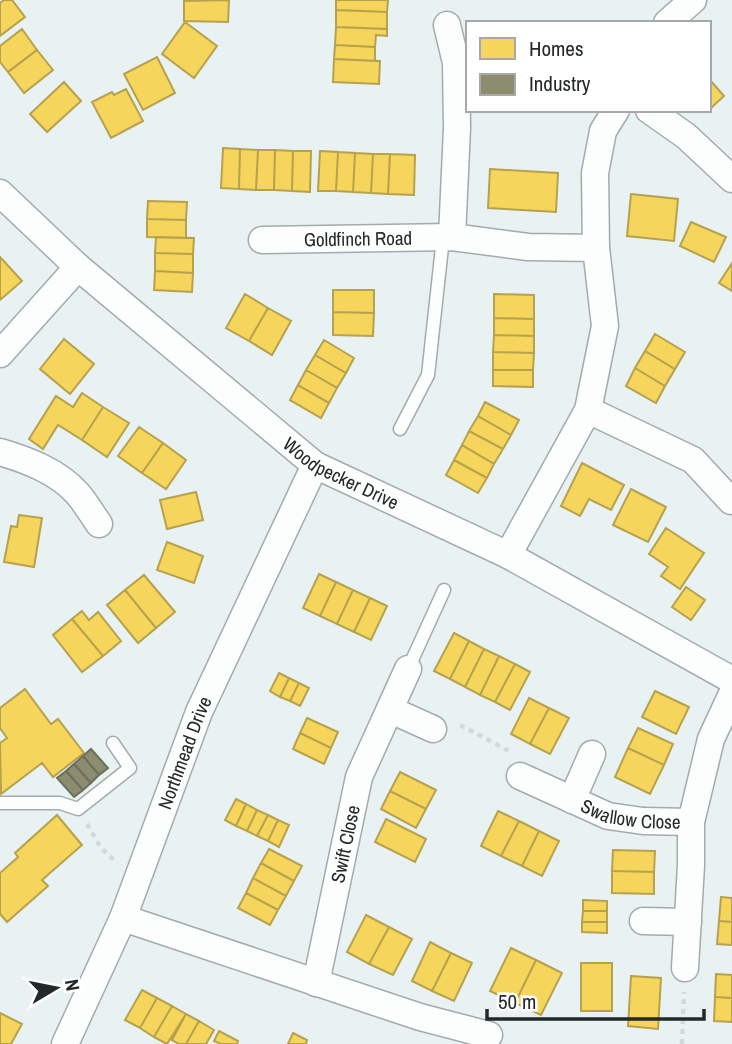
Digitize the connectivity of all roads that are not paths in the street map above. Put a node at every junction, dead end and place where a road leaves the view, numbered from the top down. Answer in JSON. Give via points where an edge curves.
{"nodes":[{"id":1,"x":692,"y":0,"type":"edge"},
{"id":2,"x":669,"y":21,"type":"edge"},
{"id":3,"x":447,"y":25,"type":"dead end"},
{"id":4,"x":616,"y":112,"type":"edge"},
{"id":5,"x":652,"y":112,"type":"edge"},
{"id":6,"x":732,"y":179,"type":"edge"},
{"id":7,"x":0,"y":193,"type":"edge"},
{"id":8,"x":448,"y":237,"type":"junction"},
{"id":9,"x":262,"y":240,"type":"dead end"},
{"id":10,"x":596,"y":248,"type":"junction"},
{"id":11,"x":78,"y":267,"type":"junction"},
{"id":12,"x":0,"y":354,"type":"edge"},
{"id":13,"x":588,"y":410,"type":"junction"},
{"id":14,"x":400,"y":429,"type":"dead end"},
{"id":15,"x":0,"y":452,"type":"edge"},
{"id":16,"x":315,"y":465,"type":"junction"},
{"id":17,"x":731,"y":501,"type":"edge"},
{"id":18,"x":99,"y":524,"type":"dead end"},
{"id":19,"x":508,"y":555,"type":"junction"},
{"id":20,"x":444,"y":590,"type":"dead end"},
{"id":21,"x":408,"y":669,"type":"joint"},
{"id":22,"x":732,"y":680,"type":"edge"},
{"id":23,"x":732,"y":694,"type":"edge"},
{"id":24,"x":391,"y":710,"type":"junction"},
{"id":25,"x":433,"y":729,"type":"road end"},
{"id":26,"x":113,"y":743,"type":"dead end"},
{"id":27,"x":592,"y":754,"type":"dead end"},
{"id":28,"x":520,"y":776,"type":"road end"},
{"id":29,"x":572,"y":800,"type":"junction"},
{"id":30,"x":0,"y":803,"type":"edge"},
{"id":31,"x":691,"y":822,"type":"junction"},
{"id":32,"x":123,"y":918,"type":"junction"},
{"id":33,"x":643,"y":921,"type":"dead end"},
{"id":34,"x":688,"y":922,"type":"junction"},
{"id":35,"x":685,"y":968,"type":"road end"},
{"id":36,"x":316,"y":983,"type":"junction"},
{"id":37,"x":450,"y":1035,"type":"edge"},
{"id":38,"x":489,"y":1035,"type":"dead end"},
{"id":39,"x":65,"y":1044,"type":"edge"}],
"edges":[{"from":1,"to":2,"type":"street"},
{"from":3,"to":8,"type":"street","via":[[456,63],[457,128]]},
{"from":4,"to":10,"type":"street","via":[[603,131],[596,173]]},
{"from":5,"to":6,"type":"street"},
{"from":7,"to":11,"type":"street","name":"Woodpecker Drive"},
{"from":8,"to":9,"type":"street","name":"Goldfinch Road"},
{"from":8,"to":10,"type":"street","name":"Goldfinch Road","via":[[528,247]]},
{"from":8,"to":14,"type":"lane","via":[[428,374]]},
{"from":10,"to":13,"type":"street","via":[[605,326]]},
{"from":11,"to":12,"type":"street"},
{"from":11,"to":16,"type":"street","name":"Woodpecker Drive"},
{"from":13,"to":17,"type":"street","via":[[693,460]]},
{"from":13,"to":19,"type":"street"},
{"from":15,"to":18,"type":"street","via":[[53,474],[76,492]]},
{"from":16,"to":19,"type":"street","name":"Woodpecker Drive"},
{"from":16,"to":32,"type":"street","name":"Northmead Drive","via":[[199,712]]},
{"from":19,"to":22,"type":"street","name":"Woodpecker Drive"},
{"from":20,"to":21,"type":"lane"},
{"from":21,"to":24,"type":"street","name":"Swift Close"},
{"from":23,"to":31,"type":"street","name":"Swallow Close","via":[[711,739]]},
{"from":24,"to":25,"type":"street"},
{"from":24,"to":36,"type":"street","name":"Swift Close","via":[[359,777]]},
{"from":26,"to":30,"type":"lane","via":[[130,768],[78,809],[60,803]]},
{"from":27,"to":29,"type":"street","name":"Swallow Close"},
{"from":28,"to":29,"type":"street","name":"Swallow Close"},
{"from":29,"to":31,"type":"street","name":"Swallow Close","via":[[608,816]]},
{"from":31,"to":34,"type":"street","name":"Swallow Close"},
{"from":32,"to":36,"type":"street"},
{"from":32,"to":39,"type":"street","name":"Northmead Drive"},
{"from":33,"to":34,"type":"street"},
{"from":34,"to":35,"type":"street","name":"Swallow Close"},
{"from":36,"to":37,"type":"street","via":[[420,1017]]},
{"from":37,"to":38,"type":"street"}]}
